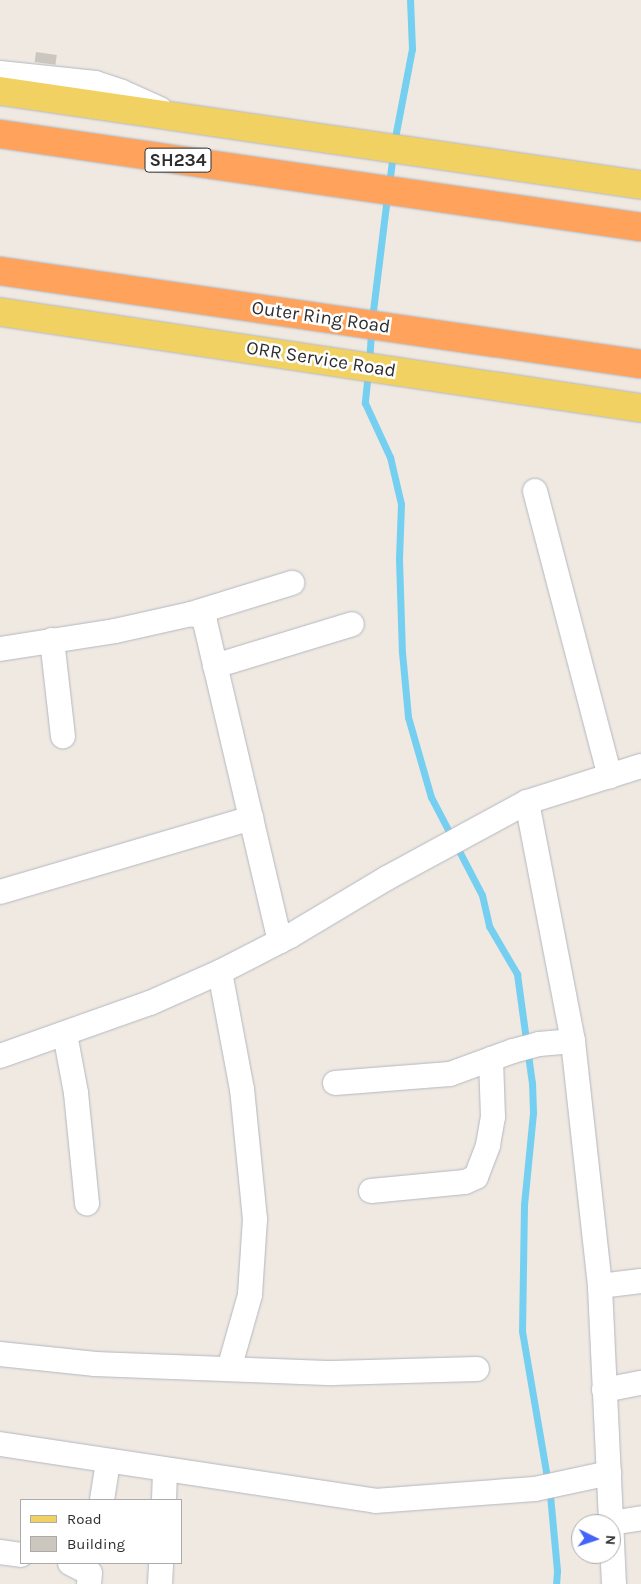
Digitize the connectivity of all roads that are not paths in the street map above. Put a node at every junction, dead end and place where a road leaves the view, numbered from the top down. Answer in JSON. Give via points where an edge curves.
{"nodes":[{"id":1,"x":0,"y":73,"type":"edge"},
{"id":2,"x":0,"y":91,"type":"edge"},
{"id":3,"x":174,"y":116,"type":"junction"},
{"id":4,"x":0,"y":134,"type":"edge"},
{"id":5,"x":641,"y":185,"type":"edge"},
{"id":6,"x":641,"y":227,"type":"edge"},
{"id":7,"x":0,"y":271,"type":"edge"},
{"id":8,"x":0,"y":312,"type":"edge"},
{"id":9,"x":641,"y":364,"type":"edge"},
{"id":10,"x":641,"y":408,"type":"edge"},
{"id":11,"x":535,"y":491,"type":"dead end"},
{"id":12,"x":292,"y":583,"type":"dead end"},
{"id":13,"x":191,"y":614,"type":"junction"},
{"id":14,"x":352,"y":624,"type":"dead end"},
{"id":15,"x":52,"y":640,"type":"junction"},
{"id":16,"x":0,"y":649,"type":"edge"},
{"id":17,"x":215,"y":666,"type":"junction"},
{"id":18,"x":63,"y":736,"type":"dead end"},
{"id":19,"x":641,"y":766,"type":"edge"},
{"id":20,"x":610,"y":776,"type":"junction"},
{"id":21,"x":527,"y":802,"type":"junction"},
{"id":22,"x":251,"y":818,"type":"junction"},
{"id":23,"x":0,"y":892,"type":"edge"},
{"id":24,"x":280,"y":941,"type":"junction"},
{"id":25,"x":220,"y":972,"type":"junction"},
{"id":26,"x":65,"y":1034,"type":"junction"},
{"id":27,"x":573,"y":1041,"type":"junction"},
{"id":28,"x":0,"y":1056,"type":"edge"},
{"id":29,"x":491,"y":1059,"type":"junction"},
{"id":30,"x":334,"y":1083,"type":"dead end"},
{"id":31,"x":371,"y":1191,"type":"dead end"},
{"id":32,"x":87,"y":1204,"type":"dead end"},
{"id":33,"x":641,"y":1281,"type":"edge"},
{"id":34,"x":600,"y":1286,"type":"junction"},
{"id":35,"x":0,"y":1354,"type":"edge"},
{"id":36,"x":229,"y":1369,"type":"junction"},
{"id":37,"x":477,"y":1369,"type":"dead end"},
{"id":38,"x":641,"y":1383,"type":"edge"},
{"id":39,"x":604,"y":1390,"type":"junction"},
{"id":40,"x":0,"y":1444,"type":"edge"},
{"id":41,"x":108,"y":1462,"type":"junction"},
{"id":42,"x":166,"y":1470,"type":"junction"},
{"id":43,"x":609,"y":1473,"type":"junction"},
{"id":44,"x":102,"y":1499,"type":"edge"},
{"id":45,"x":164,"y":1499,"type":"edge"},
{"id":46,"x":611,"y":1514,"type":"edge"},
{"id":47,"x":641,"y":1518,"type":"edge"},
{"id":48,"x":621,"y":1521,"type":"edge"},
{"id":49,"x":0,"y":1552,"type":"edge"},
{"id":50,"x":20,"y":1556,"type":"edge"},
{"id":51,"x":161,"y":1564,"type":"edge"},
{"id":52,"x":613,"y":1564,"type":"edge"},
{"id":53,"x":160,"y":1584,"type":"edge"},
{"id":54,"x":614,"y":1584,"type":"edge"}],
"edges":[{"from":1,"to":3,"type":"street","via":[[94,83]]},
{"from":2,"to":3,"type":"main road"},
{"from":3,"to":5,"type":"main road"},
{"from":4,"to":6,"type":"highway","number":"SH234"},
{"from":7,"to":9,"type":"highway","name":"Outer Ring Road"},
{"from":8,"to":10,"type":"main road","name":"ORR Service Road"},
{"from":11,"to":20,"type":"street"},
{"from":12,"to":13,"type":"street"},
{"from":13,"to":15,"type":"street","via":[[115,631]]},
{"from":13,"to":17,"type":"street","via":[[200,616],[205,622]]},
{"from":14,"to":17,"type":"street"},
{"from":15,"to":16,"type":"street"},
{"from":15,"to":18,"type":"street"},
{"from":17,"to":22,"type":"street"},
{"from":19,"to":20,"type":"street"},
{"from":20,"to":21,"type":"street"},
{"from":21,"to":24,"type":"street"},
{"from":21,"to":27,"type":"street"},
{"from":22,"to":23,"type":"street"},
{"from":22,"to":24,"type":"street"},
{"from":24,"to":25,"type":"street"},
{"from":25,"to":26,"type":"street","via":[[150,1003]]},
{"from":25,"to":36,"type":"street","via":[[242,1089],[255,1219],[250,1295]]},
{"from":26,"to":28,"type":"street"},
{"from":26,"to":32,"type":"street","via":[[76,1092]]},
{"from":27,"to":29,"type":"street","via":[[539,1044]]},
{"from":27,"to":34,"type":"street"},
{"from":29,"to":30,"type":"street","via":[[450,1074]]},
{"from":29,"to":31,"type":"street","via":[[493,1117],[488,1145],[476,1177],[465,1182]]},
{"from":33,"to":34,"type":"street"},
{"from":34,"to":39,"type":"street"},
{"from":35,"to":36,"type":"street","via":[[95,1364]]},
{"from":36,"to":37,"type":"street","via":[[333,1373]]},
{"from":38,"to":39,"type":"street"},
{"from":39,"to":43,"type":"street"},
{"from":40,"to":41,"type":"street"},
{"from":41,"to":42,"type":"street"},
{"from":41,"to":44,"type":"street"},
{"from":42,"to":43,"type":"street","via":[[374,1501],[535,1489]]},
{"from":42,"to":45,"type":"street"},
{"from":43,"to":46,"type":"street"},
{"from":47,"to":48,"type":"street"},
{"from":49,"to":50,"type":"street"},
{"from":51,"to":53,"type":"street"},
{"from":52,"to":54,"type":"street"}]}
